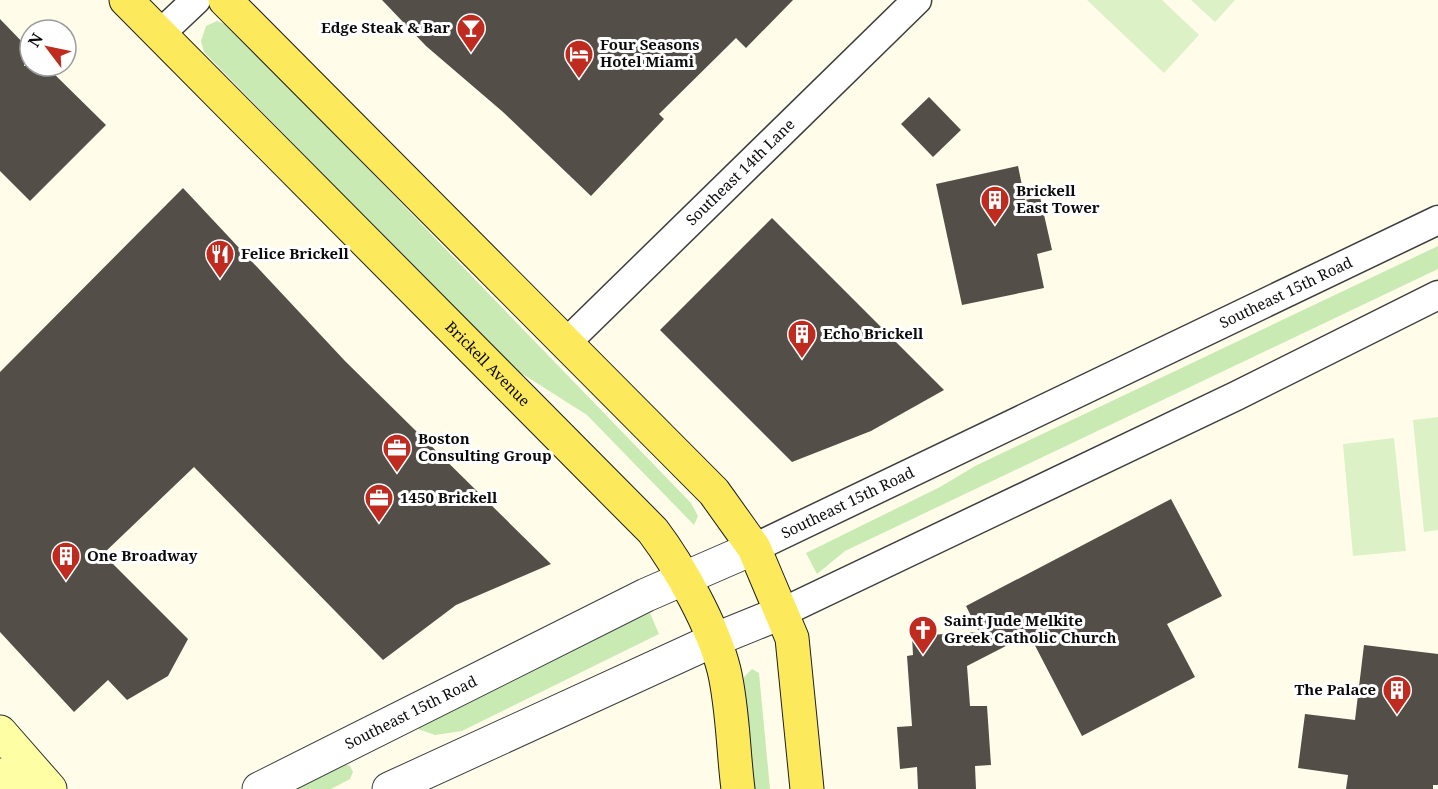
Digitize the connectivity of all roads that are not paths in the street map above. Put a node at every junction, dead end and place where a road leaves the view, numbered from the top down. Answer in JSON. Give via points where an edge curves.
{"nodes":[{"id":1,"x":126,"y":0,"type":"edge"},
{"id":2,"x":196,"y":0,"type":"edge"},
{"id":3,"x":225,"y":0,"type":"edge"},
{"id":4,"x":917,"y":0,"type":"edge"},
{"id":5,"x":160,"y":34,"type":"junction"},
{"id":6,"x":1438,"y":220,"type":"edge"},
{"id":7,"x":1438,"y":295,"type":"edge"},
{"id":8,"x":566,"y":343,"type":"junction"},
{"id":9,"x":754,"y":548,"type":"junction"},
{"id":10,"x":684,"y":578,"type":"junction"},
{"id":11,"x":783,"y":612,"type":"junction"},
{"id":12,"x":714,"y":640,"type":"junction"},
{"id":13,"x":0,"y":732,"type":"edge"},
{"id":14,"x":0,"y":775,"type":"edge"},
{"id":15,"x":13,"y":789,"type":"edge"},
{"id":16,"x":50,"y":789,"type":"edge"},
{"id":17,"x":260,"y":789,"type":"edge"},
{"id":18,"x":389,"y":789,"type":"edge"},
{"id":19,"x":738,"y":789,"type":"edge"},
{"id":20,"x":807,"y":789,"type":"edge"}],
"edges":[{"from":1,"to":5,"type":"main road","name":"Brickell Avenue"},
{"from":2,"to":5,"type":"street"},
{"from":3,"to":8,"type":"main road"},
{"from":4,"to":8,"type":"street","name":"Southeast 14th Lane"},
{"from":5,"to":10,"type":"main road","name":"Brickell Avenue","via":[[653,531]]},
{"from":6,"to":9,"type":"street","name":"Southeast 15th Road"},
{"from":7,"to":11,"type":"street"},
{"from":8,"to":9,"type":"main road","via":[[714,492]]},
{"from":9,"to":10,"type":"street","name":"Southeast 15th Road"},
{"from":9,"to":11,"type":"main road"},
{"from":10,"to":12,"type":"main road","name":"Brickell Avenue"},
{"from":10,"to":17,"type":"street","name":"Southeast 15th Road"},
{"from":11,"to":12,"type":"street"},
{"from":11,"to":20,"type":"main road","via":[[793,645]]},
{"from":12,"to":18,"type":"street"},
{"from":12,"to":19,"type":"main road","name":"Brickell Avenue","via":[[724,669]]},
{"from":13,"to":16,"type":"main road"},
{"from":14,"to":15,"type":"main road"}]}
